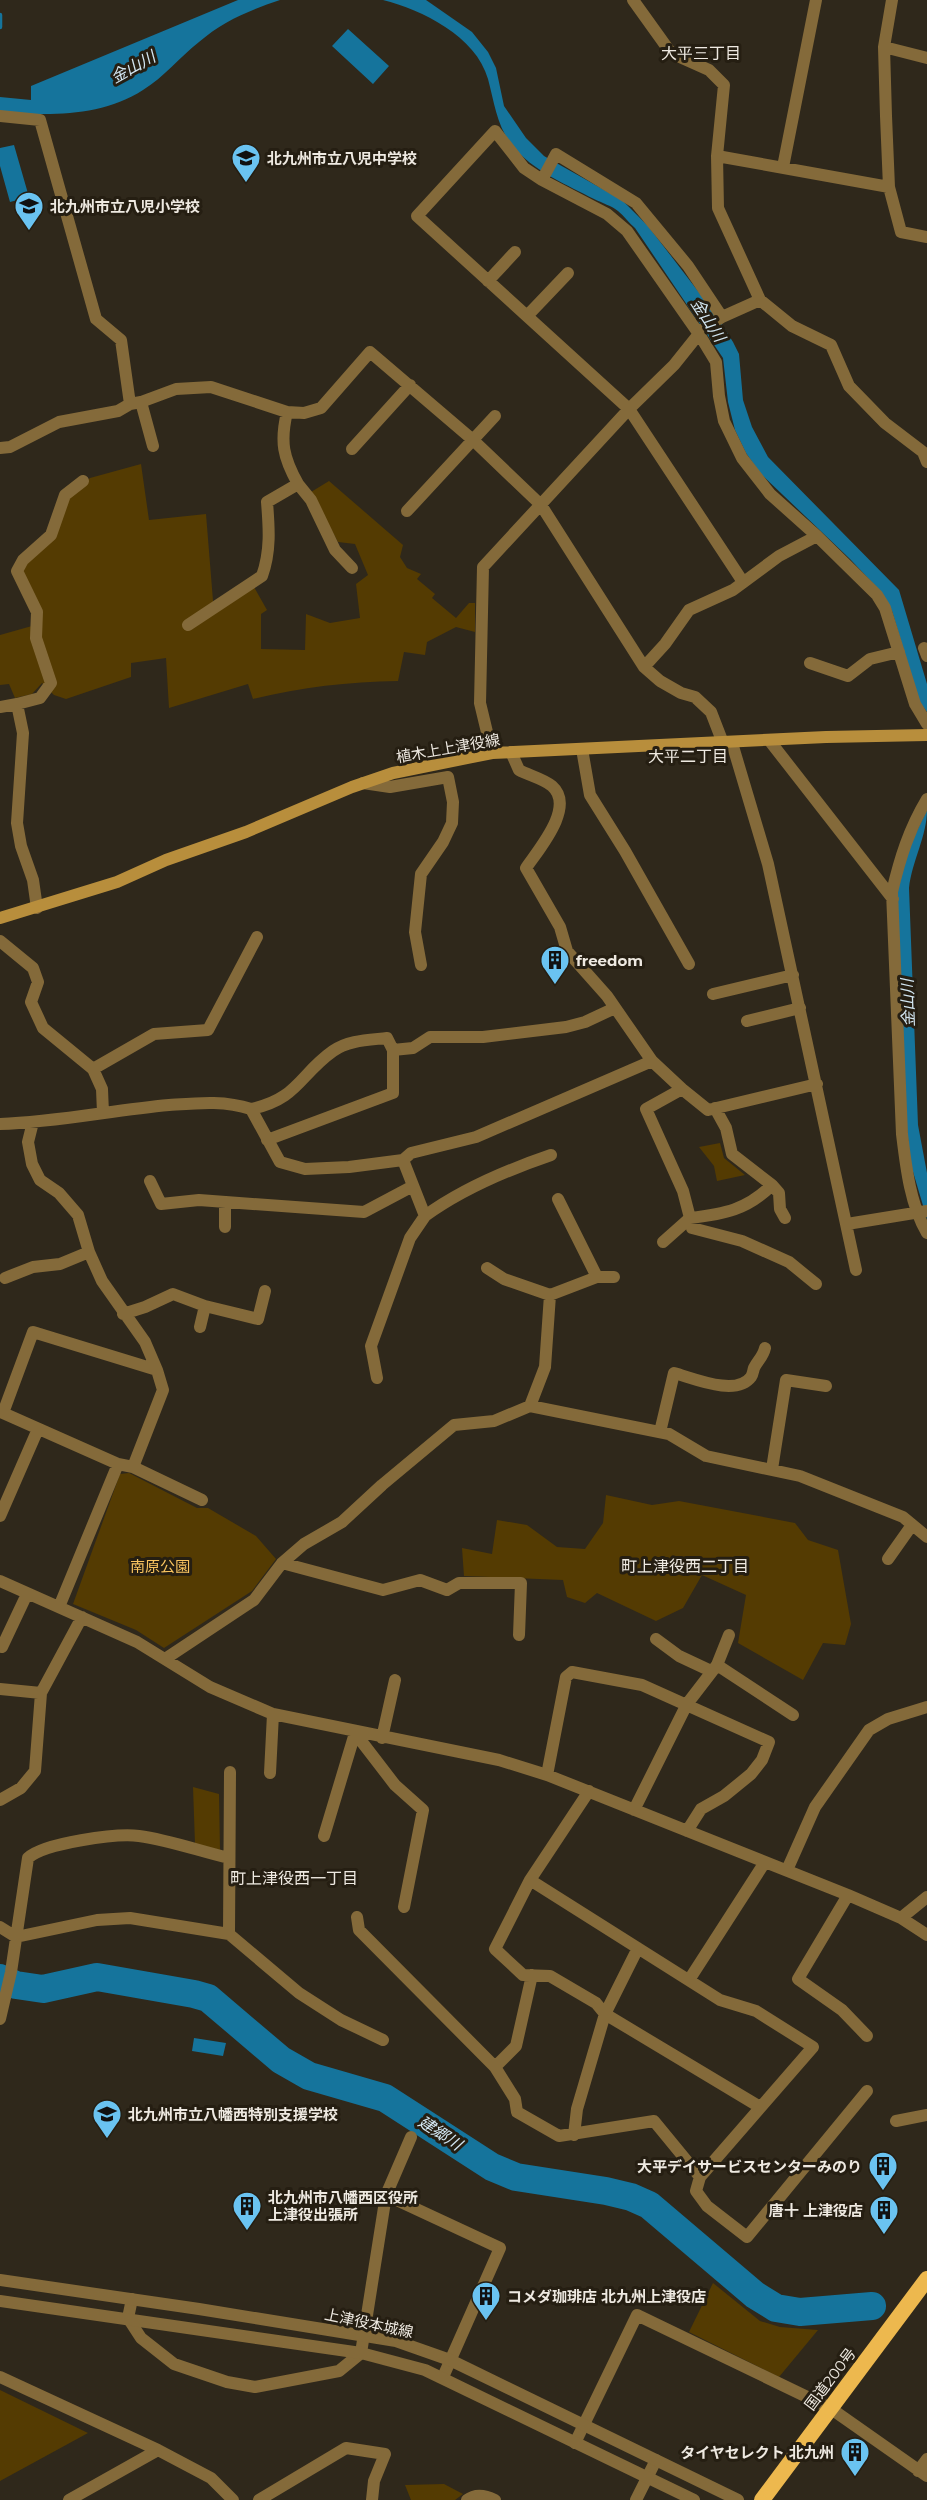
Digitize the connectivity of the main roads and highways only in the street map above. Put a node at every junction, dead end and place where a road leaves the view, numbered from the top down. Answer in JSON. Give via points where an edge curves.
{"nodes":[{"id":1,"x":927,"y":735,"type":"edge"},
{"id":2,"x":0,"y":918,"type":"edge"},
{"id":3,"x":927,"y":2279,"type":"edge"},
{"id":4,"x":762,"y":2500,"type":"edge"}],
"edges":[{"from":1,"to":2,"type":"main road","name":"植木上上津役線","via":[[492,753],[431,764],[363,783],[117,882]]},
{"from":3,"to":4,"type":"highway","name":"国道200号"}]}
